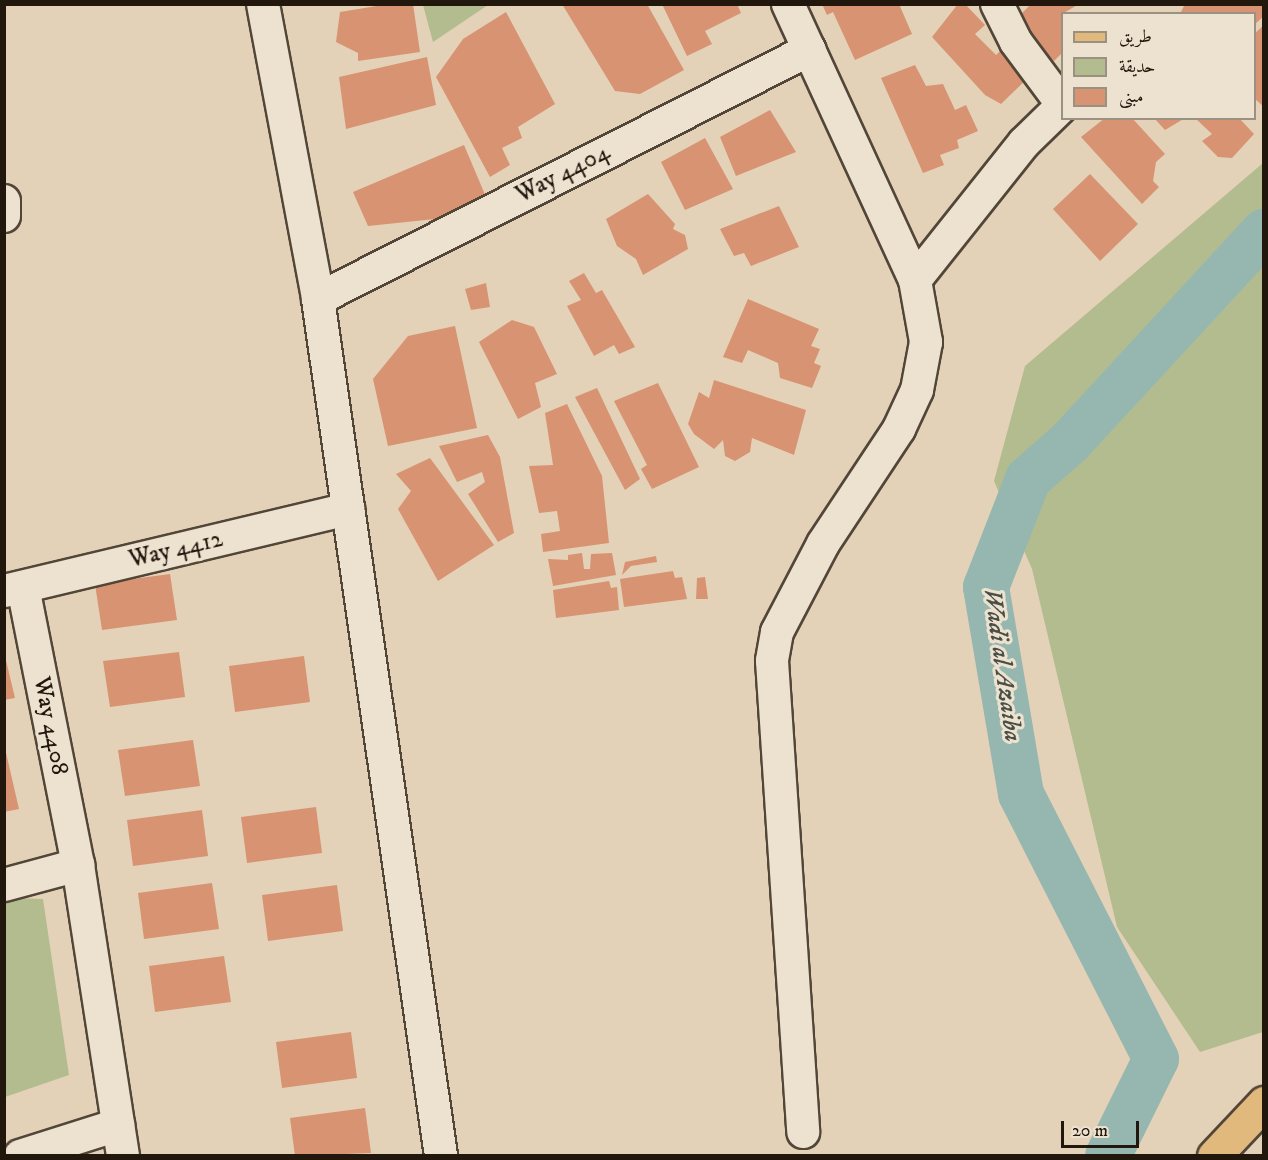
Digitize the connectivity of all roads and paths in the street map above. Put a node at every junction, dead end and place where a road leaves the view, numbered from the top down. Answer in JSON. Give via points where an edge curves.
{"nodes":[{"id":1,"x":263,"y":4,"type":"edge"},
{"id":2,"x":788,"y":4,"type":"edge"},
{"id":3,"x":997,"y":4,"type":"edge"},
{"id":4,"x":809,"y":50,"type":"junction"},
{"id":5,"x":1061,"y":104,"type":"edge"},
{"id":6,"x":1061,"y":106,"type":"edge"},
{"id":7,"x":4,"y":201,"type":"edge"},
{"id":8,"x":4,"y":216,"type":"edge"},
{"id":9,"x":915,"y":280,"type":"junction"},
{"id":10,"x":318,"y":299,"type":"junction"},
{"id":11,"x":348,"y":509,"type":"junction"},
{"id":12,"x":14,"y":589,"type":"edge"},
{"id":13,"x":78,"y":865,"type":"junction"},
{"id":14,"x":4,"y":885,"type":"edge"},
{"id":15,"x":1263,"y":1103,"type":"edge"},
{"id":16,"x":118,"y":1125,"type":"junction"},
{"id":17,"x":803,"y":1132,"type":"dead end"},
{"id":18,"x":20,"y":1155,"type":"edge"},
{"id":19,"x":123,"y":1155,"type":"edge"},
{"id":20,"x":441,"y":1155,"type":"edge"},
{"id":21,"x":1214,"y":1155,"type":"edge"}],
"edges":[{"from":1,"to":10,"type":"street"},
{"from":2,"to":4,"type":"street"},
{"from":3,"to":5,"type":"street","via":[[1016,42]]},
{"from":4,"to":9,"type":"street"},
{"from":4,"to":10,"type":"street","name":"Way 4404"},
{"from":6,"to":9,"type":"street","via":[[1024,143]]},
{"from":7,"to":8,"type":"street"},
{"from":9,"to":17,"type":"street","via":[[926,342],[917,390],[899,429],[818,554],[777,632],[772,662]]},
{"from":10,"to":11,"type":"street"},
{"from":11,"to":12,"type":"street","name":"Way 4412"},
{"from":11,"to":20,"type":"street"},
{"from":12,"to":13,"type":"street","name":"Way 4408"},
{"from":13,"to":14,"type":"street"},
{"from":13,"to":16,"type":"street","name":"Way 4408"},
{"from":15,"to":21,"type":"main road"},
{"from":16,"to":18,"type":"street"},
{"from":16,"to":19,"type":"street","name":"Way 4408"}]}
